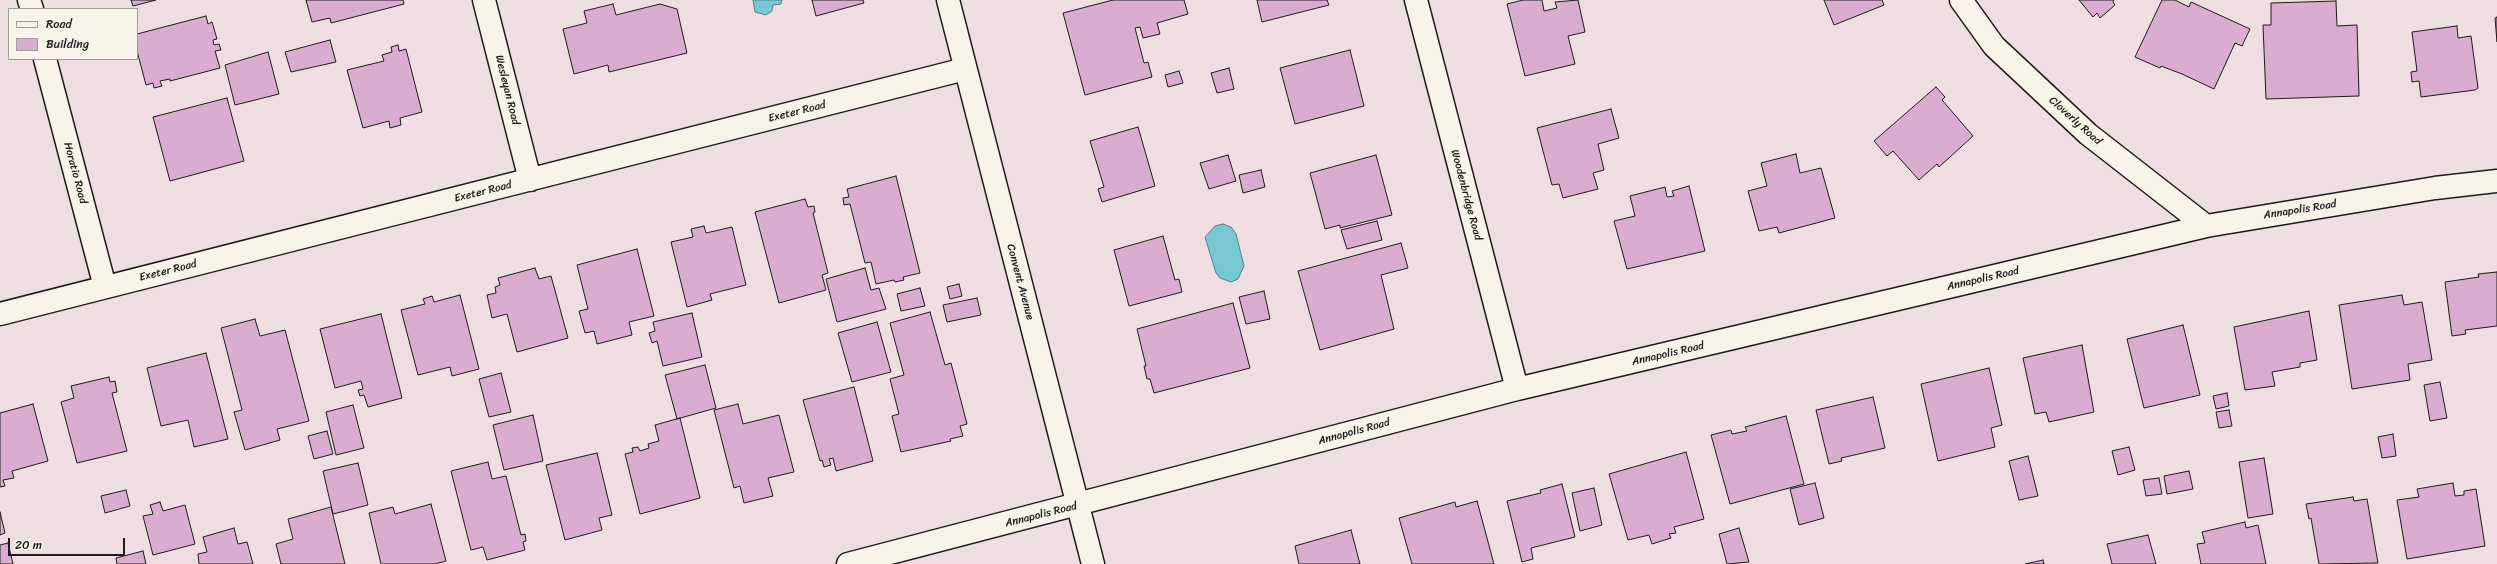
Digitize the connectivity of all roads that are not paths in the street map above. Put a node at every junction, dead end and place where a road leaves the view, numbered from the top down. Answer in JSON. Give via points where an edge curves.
{"nodes":[{"id":1,"x":484,"y":0,"type":"edge"},
{"id":2,"x":948,"y":0,"type":"edge"},
{"id":3,"x":1416,"y":0,"type":"edge"},
{"id":4,"x":1961,"y":0,"type":"edge"},
{"id":5,"x":45,"y":60,"type":"edge"},
{"id":6,"x":965,"y":69,"type":"junction"},
{"id":7,"x":530,"y":180,"type":"junction"},
{"id":8,"x":2497,"y":181,"type":"edge"},
{"id":9,"x":2206,"y":226,"type":"junction"},
{"id":10,"x":105,"y":287,"type":"junction"},
{"id":11,"x":0,"y":314,"type":"edge"},
{"id":12,"x":1517,"y":390,"type":"junction"},
{"id":13,"x":1078,"y":505,"type":"junction"},
{"id":14,"x":848,"y":564,"type":"edge"},
{"id":15,"x":1093,"y":564,"type":"edge"}],
"edges":[{"from":1,"to":7,"type":"street","name":"Wesleyan Road"},
{"from":2,"to":6,"type":"street","name":"Convent Avenue"},
{"from":3,"to":12,"type":"street","name":"Woodenbridge Road"},
{"from":4,"to":9,"type":"street","name":"Cloverly Road","via":[[1994,46],[2088,134]]},
{"from":5,"to":10,"type":"street","name":"Horatio Road"},
{"from":6,"to":7,"type":"street","name":"Exeter Road"},
{"from":6,"to":13,"type":"street","name":"Convent Avenue"},
{"from":7,"to":10,"type":"street","name":"Exeter Road"},
{"from":8,"to":9,"type":"street","name":"Annapolis Road","via":[[2435,188]]},
{"from":9,"to":12,"type":"street","name":"Annapolis Road"},
{"from":10,"to":11,"type":"street","name":"Exeter Road"},
{"from":12,"to":13,"type":"street","name":"Annapolis Road"},
{"from":13,"to":14,"type":"street","name":"Annapolis Road"},
{"from":13,"to":15,"type":"street","name":"Convent Avenue"}]}
